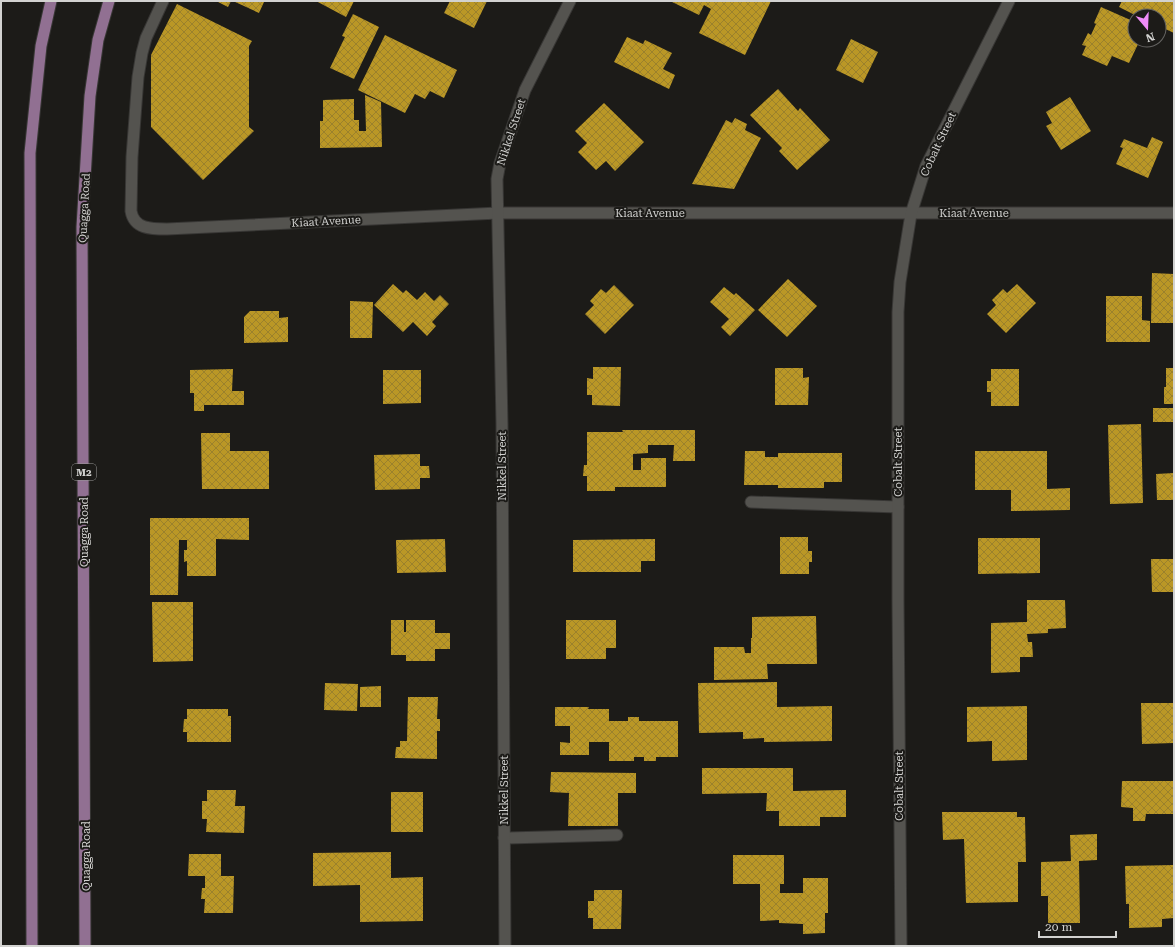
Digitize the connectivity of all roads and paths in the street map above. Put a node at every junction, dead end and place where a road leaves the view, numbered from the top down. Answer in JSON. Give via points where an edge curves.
{"nodes":[{"id":1,"x":51,"y":1,"type":"edge"},
{"id":2,"x":109,"y":1,"type":"edge"},
{"id":3,"x":163,"y":1,"type":"edge"},
{"id":4,"x":570,"y":1,"type":"edge"},
{"id":5,"x":1009,"y":1,"type":"edge"},
{"id":6,"x":498,"y":213,"type":"junction"},
{"id":7,"x":1174,"y":213,"type":"edge"},
{"id":8,"x":911,"y":214,"type":"junction"},
{"id":9,"x":751,"y":502,"type":"dead end"},
{"id":10,"x":898,"y":507,"type":"junction"},
{"id":11,"x":616,"y":836,"type":"dead end"},
{"id":12,"x":504,"y":838,"type":"junction"},
{"id":13,"x":32,"y":946,"type":"edge"},
{"id":14,"x":85,"y":946,"type":"edge"},
{"id":15,"x":505,"y":946,"type":"edge"},
{"id":16,"x":900,"y":946,"type":"edge"}],
"edges":[{"from":1,"to":13,"type":"main road","via":[[41,46],[30,153]]},
{"from":2,"to":14,"type":"main road","name":"Quagga Road","number":"M2","via":[[98,40],[90,96],[82,227]]},
{"from":3,"to":6,"type":"street","name":"Kiaat Avenue","via":[[146,38],[138,77],[131,206],[132,216],[137,223],[150,228],[167,229]]},
{"from":4,"to":6,"type":"street","name":"Nikkel Street","via":[[525,90],[500,163],[497,179]]},
{"from":5,"to":8,"type":"street","name":"Cobalt Street","via":[[926,166]]},
{"from":6,"to":8,"type":"street","name":"Kiaat Avenue"},
{"from":6,"to":12,"type":"street","name":"Nikkel Street"},
{"from":7,"to":8,"type":"street","name":"Kiaat Avenue"},
{"from":8,"to":10,"type":"street","name":"Cobalt Street","via":[[898,312]]},
{"from":9,"to":10,"type":"street"},
{"from":10,"to":16,"type":"street","name":"Cobalt Street"},
{"from":11,"to":12,"type":"street"},
{"from":12,"to":15,"type":"street","name":"Nikkel Street"}]}
